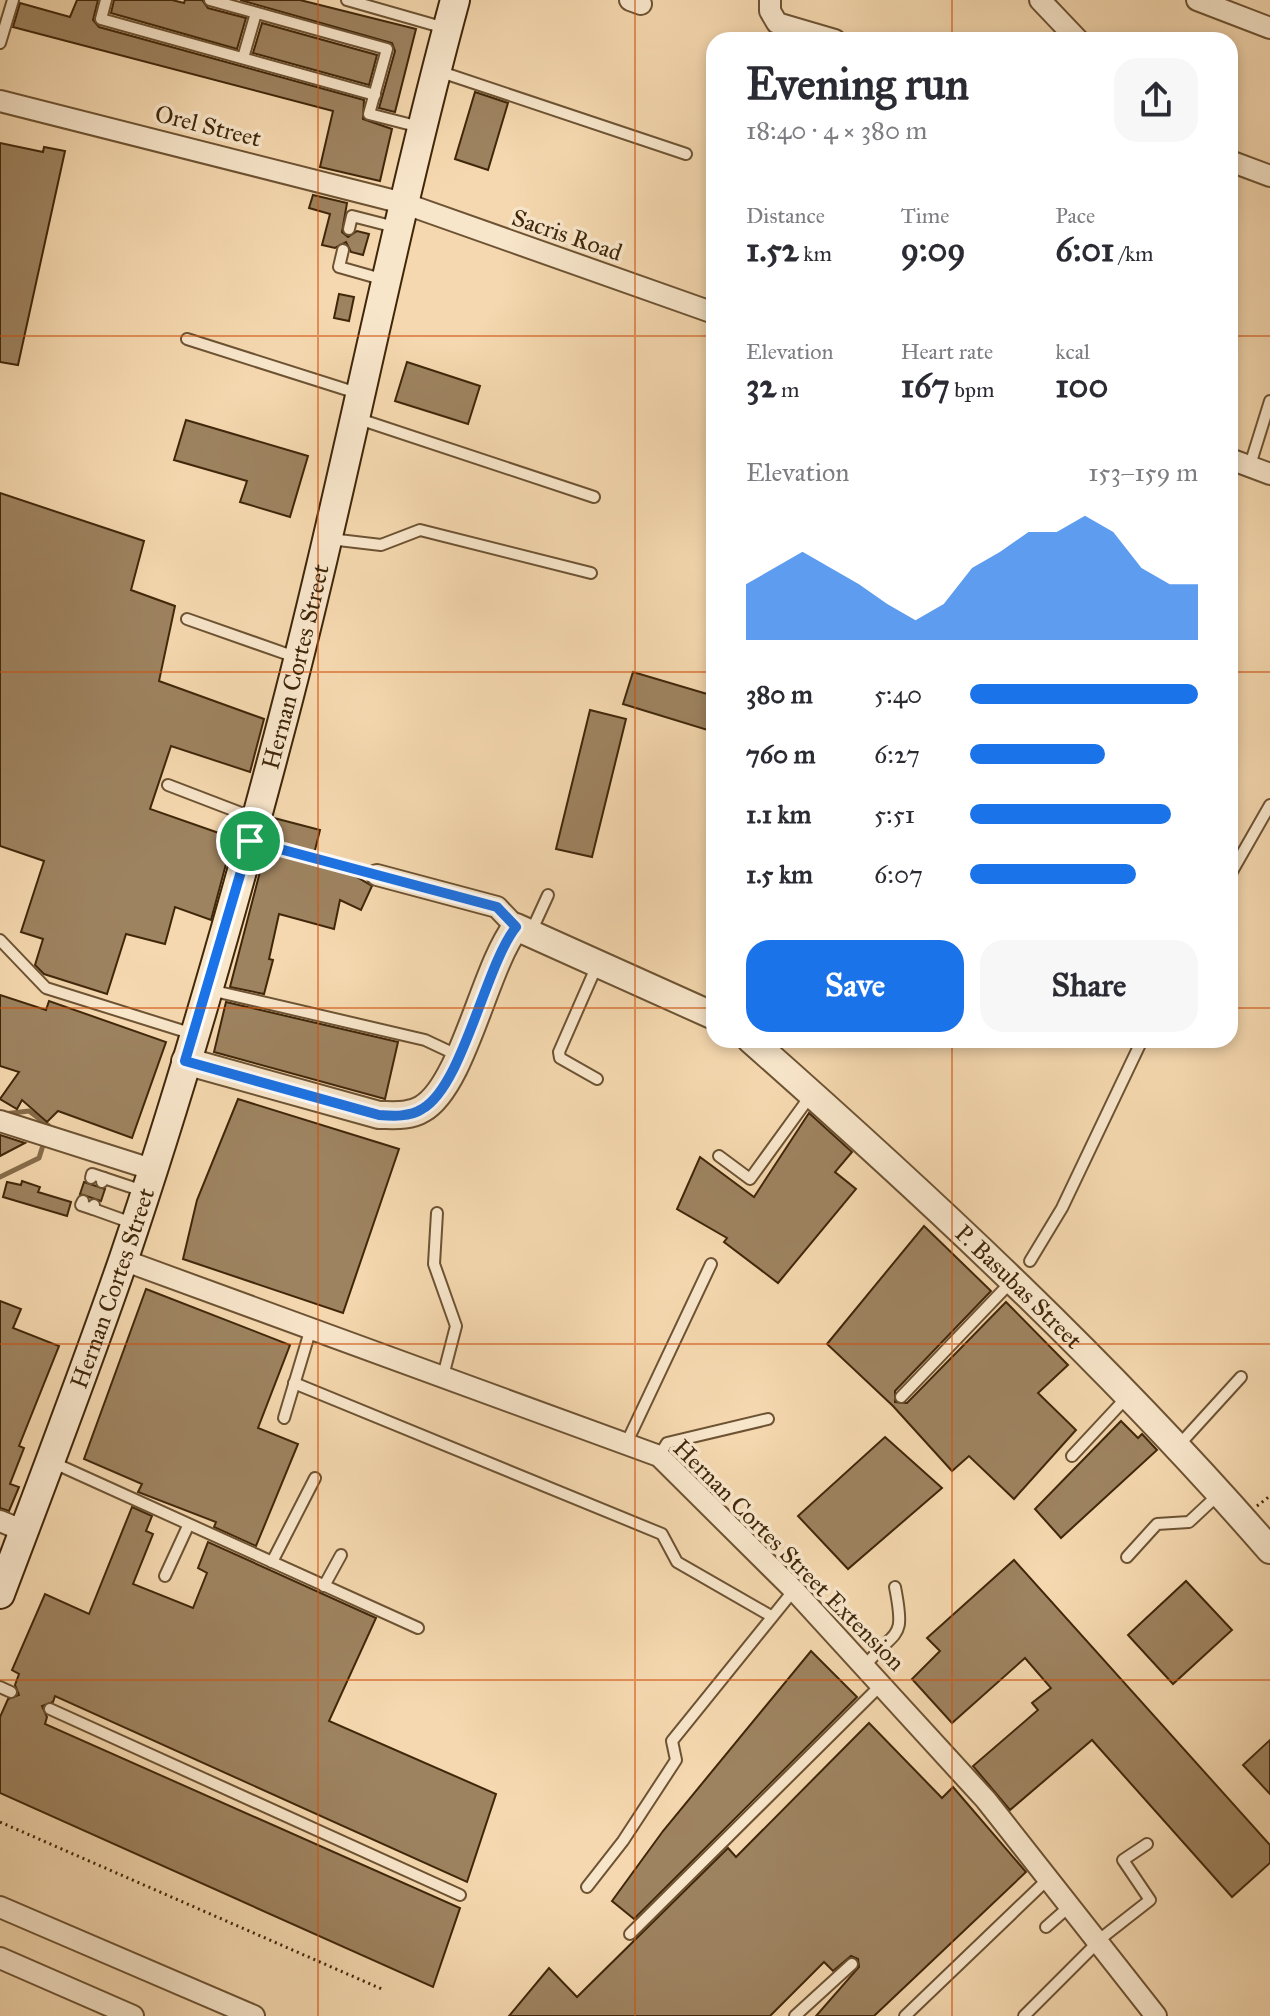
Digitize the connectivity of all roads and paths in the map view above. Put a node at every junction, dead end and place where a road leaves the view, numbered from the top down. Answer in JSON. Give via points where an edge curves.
{"nodes":[{"id":1,"x":13,"y":0,"type":"edge"},
{"id":2,"x":106,"y":0,"type":"edge"},
{"id":3,"x":210,"y":0,"type":"edge"},
{"id":4,"x":347,"y":0,"type":"edge"},
{"id":5,"x":455,"y":0,"type":"edge"},
{"id":6,"x":770,"y":0,"type":"edge"},
{"id":7,"x":1040,"y":0,"type":"edge"},
{"id":8,"x":1197,"y":0,"type":"edge"},
{"id":9,"x":256,"y":13,"type":"junction"},
{"id":10,"x":1270,"y":28,"type":"edge"},
{"id":11,"x":447,"y":29,"type":"junction"},
{"id":12,"x":808,"y":32,"type":"edge"},
{"id":13,"x":1070,"y":32,"type":"edge"},
{"id":14,"x":0,"y":43,"type":"edge"},
{"id":15,"x":243,"y":58,"type":"junction"},
{"id":16,"x":436,"y":71,"type":"junction"},
{"id":17,"x":375,"y":95,"type":"junction"},
{"id":18,"x":0,"y":101,"type":"edge"},
{"id":19,"x":420,"y":127,"type":"junction"},
{"id":20,"x":686,"y":154,"type":"dead end"},
{"id":21,"x":1238,"y":164,"type":"edge"},
{"id":22,"x":1270,"y":176,"type":"edge"},
{"id":23,"x":358,"y":191,"type":"junction"},
{"id":24,"x":352,"y":216,"type":"junction"},
{"id":25,"x":400,"y":216,"type":"junction"},
{"id":26,"x":349,"y":229,"type":"dead end"},
{"id":27,"x":343,"y":250,"type":"dead end"},
{"id":28,"x":386,"y":280,"type":"junction"},
{"id":29,"x":706,"y":311,"type":"edge"},
{"id":30,"x":187,"y":339,"type":"dead end"},
{"id":31,"x":1270,"y":401,"type":"edge"},
{"id":32,"x":357,"y":406,"type":"junction"},
{"id":33,"x":1240,"y":462,"type":"edge"},
{"id":34,"x":1270,"y":474,"type":"edge"},
{"id":35,"x":594,"y":497,"type":"dead end"},
{"id":36,"x":327,"y":538,"type":"junction"},
{"id":37,"x":591,"y":573,"type":"dead end"},
{"id":38,"x":187,"y":619,"type":"dead end"},
{"id":39,"x":299,"y":658,"type":"junction"},
{"id":40,"x":168,"y":785,"type":"dead end"},
{"id":41,"x":1270,"y":805,"type":"edge"},
{"id":42,"x":253,"y":830,"type":"junction"},
{"id":43,"x":1238,"y":861,"type":"edge"},
{"id":44,"x":377,"y":875,"type":"joint"},
{"id":45,"x":548,"y":895,"type":"dead end"},
{"id":46,"x":524,"y":930,"type":"junction"},
{"id":47,"x":0,"y":940,"type":"edge"},
{"id":48,"x":598,"y":963,"type":"junction"},
{"id":49,"x":206,"y":989,"type":"junction"},
{"id":50,"x":706,"y":1012,"type":"edge"},
{"id":51,"x":189,"y":1048,"type":"junction"},
{"id":52,"x":760,"y":1048,"type":"edge"},
{"id":53,"x":1138,"y":1048,"type":"edge"},
{"id":54,"x":458,"y":1056,"type":"junction"},
{"id":55,"x":597,"y":1079,"type":"dead end"},
{"id":56,"x":812,"y":1094,"type":"junction"},
{"id":57,"x":0,"y":1121,"type":"edge"},
{"id":58,"x":719,"y":1156,"type":"dead end"},
{"id":59,"x":91,"y":1178,"type":"dead end"},
{"id":60,"x":148,"y":1180,"type":"junction"},
{"id":61,"x":83,"y":1201,"type":"dead end"},
{"id":62,"x":437,"y":1213,"type":"dead end"},
{"id":63,"x":135,"y":1224,"type":"junction"},
{"id":64,"x":123,"y":1260,"type":"junction"},
{"id":65,"x":1030,"y":1261,"type":"dead end"},
{"id":66,"x":711,"y":1264,"type":"dead end"},
{"id":67,"x":1011,"y":1282,"type":"junction"},
{"id":68,"x":311,"y":1328,"type":"junction"},
{"id":69,"x":443,"y":1376,"type":"junction"},
{"id":70,"x":1241,"y":1377,"type":"dead end"},
{"id":71,"x":294,"y":1383,"type":"junction"},
{"id":72,"x":1129,"y":1396,"type":"junction"},
{"id":73,"x":901,"y":1397,"type":"dead end"},
{"id":74,"x":284,"y":1418,"type":"dead end"},
{"id":75,"x":768,"y":1419,"type":"dead end"},
{"id":76,"x":627,"y":1442,"type":"junction"},
{"id":77,"x":1179,"y":1445,"type":"junction"},
{"id":78,"x":659,"y":1456,"type":"junction"},
{"id":79,"x":1072,"y":1456,"type":"dead end"},
{"id":80,"x":52,"y":1462,"type":"junction"},
{"id":81,"x":315,"y":1478,"type":"dead end"},
{"id":82,"x":1221,"y":1493,"type":"junction"},
{"id":83,"x":12,"y":1526,"type":"edge"},
{"id":84,"x":188,"y":1526,"type":"junction"},
{"id":85,"x":1270,"y":1550,"type":"edge"},
{"id":86,"x":341,"y":1555,"type":"dead end"},
{"id":87,"x":1127,"y":1557,"type":"dead end"},
{"id":88,"x":272,"y":1562,"type":"junction"},
{"id":89,"x":165,"y":1576,"type":"dead end"},
{"id":90,"x":324,"y":1586,"type":"junction"},
{"id":91,"x":895,"y":1587,"type":"dead end"},
{"id":92,"x":794,"y":1590,"type":"junction"},
{"id":93,"x":0,"y":1594,"type":"edge"},
{"id":94,"x":771,"y":1616,"type":"junction"},
{"id":95,"x":418,"y":1628,"type":"dead end"},
{"id":96,"x":865,"y":1666,"type":"junction"},
{"id":97,"x":882,"y":1684,"type":"junction"},
{"id":98,"x":0,"y":1687,"type":"edge"},
{"id":99,"x":11,"y":1692,"type":"dead end"},
{"id":100,"x":50,"y":1709,"type":"dead end"},
{"id":101,"x":0,"y":1822,"type":"edge"},
{"id":102,"x":1147,"y":1844,"type":"dead end"},
{"id":103,"x":1049,"y":1878,"type":"junction"},
{"id":104,"x":587,"y":1887,"type":"dead end"},
{"id":105,"x":460,"y":1895,"type":"dead end"},
{"id":106,"x":1071,"y":1905,"type":"junction"},
{"id":107,"x":0,"y":1907,"type":"edge"},
{"id":108,"x":1046,"y":1927,"type":"dead end"},
{"id":109,"x":630,"y":1934,"type":"dead end"},
{"id":110,"x":1098,"y":1942,"type":"junction"},
{"id":111,"x":0,"y":1958,"type":"edge"},
{"id":112,"x":852,"y":1964,"type":"dead end"},
{"id":113,"x":384,"y":1990,"type":"dead end"},
{"id":114,"x":133,"y":2016,"type":"edge"},
{"id":115,"x":254,"y":2016,"type":"edge"},
{"id":116,"x":795,"y":2016,"type":"edge"},
{"id":117,"x":905,"y":2016,"type":"edge"},
{"id":118,"x":1024,"y":2016,"type":"edge"},
{"id":119,"x":1156,"y":2016,"type":"edge"}],
"edges":[{"from":1,"to":14,"type":"lane"},
{"from":2,"to":15,"type":"lane","via":[[101,19]]},
{"from":3,"to":9,"type":"lane"},
{"from":4,"to":11,"type":"lane"},
{"from":5,"to":11,"type":"main road","name":"Hernan Cortes Street"},
{"from":6,"to":12,"type":"street","via":[[777,23]]},
{"from":7,"to":13,"type":"street"},
{"from":8,"to":10,"type":"street"},
{"from":9,"to":15,"type":"lane"},
{"from":9,"to":17,"type":"lane","via":[[387,49]]},
{"from":11,"to":16,"type":"main road","name":"Hernan Cortes Street"},
{"from":15,"to":17,"type":"lane"},
{"from":16,"to":19,"type":"main road","name":"Hernan Cortes Street"},
{"from":16,"to":20,"type":"lane"},
{"from":17,"to":19,"type":"lane","via":[[369,114]]},
{"from":18,"to":23,"type":"street","name":"Orel Street"},
{"from":19,"to":25,"type":"main road","name":"Hernan Cortes Street"},
{"from":21,"to":22,"type":"street"},
{"from":23,"to":24,"type":"lane"},
{"from":23,"to":25,"type":"street","name":"Orel Street"},
{"from":24,"to":25,"type":"lane"},
{"from":24,"to":26,"type":"lane"},
{"from":25,"to":28,"type":"main road","name":"Hernan Cortes Street"},
{"from":25,"to":29,"type":"street","name":"Sacris Road"},
{"from":27,"to":28,"type":"lane","via":[[339,267]]},
{"from":28,"to":32,"type":"main road","name":"Hernan Cortes Street"},
{"from":30,"to":32,"type":"lane"},
{"from":31,"to":33,"type":"lane"},
{"from":32,"to":35,"type":"lane"},
{"from":32,"to":36,"type":"main road","name":"Hernan Cortes Street"},
{"from":33,"to":34,"type":"street"},
{"from":36,"to":37,"type":"lane","via":[[381,545],[420,530]]},
{"from":36,"to":39,"type":"main road","name":"Hernan Cortes Street"},
{"from":38,"to":39,"type":"lane"},
{"from":39,"to":42,"type":"main road","name":"Hernan Cortes Street"},
{"from":40,"to":42,"type":"lane"},
{"from":41,"to":43,"type":"lane"},
{"from":42,"to":44,"type":"path"},
{"from":42,"to":49,"type":"main road","name":"Hernan Cortes Street"},
{"from":44,"to":46,"type":"street","via":[[497,907]]},
{"from":45,"to":46,"type":"lane"},
{"from":46,"to":48,"type":"street"},
{"from":46,"to":54,"type":"street"},
{"from":47,"to":51,"type":"lane","via":[[46,988]]},
{"from":48,"to":50,"type":"street"},
{"from":48,"to":55,"type":"lane","via":[[559,1052],[560,1058]]},
{"from":49,"to":51,"type":"main road","name":"Hernan Cortes Street"},
{"from":49,"to":54,"type":"lane","via":[[425,1040]]},
{"from":51,"to":54,"type":"street","via":[[379,1115],[403,1116],[422,1110],[435,1098]]},
{"from":51,"to":60,"type":"main road","name":"Hernan Cortes Street"},
{"from":52,"to":56,"type":"street","name":"P. Basubas Street"},
{"from":53,"to":65,"type":"lane","via":[[1062,1208]]},
{"from":56,"to":58,"type":"lane","via":[[750,1179]]},
{"from":56,"to":67,"type":"street","name":"P. Basubas Street"},
{"from":57,"to":60,"type":"street","via":[[69,1143]]},
{"from":59,"to":60,"type":"lane","via":[[92,1174],[103,1180]]},
{"from":60,"to":63,"type":"main road","name":"Hernan Cortes Street"},
{"from":61,"to":63,"type":"lane","via":[[81,1205]]},
{"from":62,"to":69,"type":"lane","via":[[434,1264],[456,1326]]},
{"from":63,"to":64,"type":"main road","name":"Hernan Cortes Street"},
{"from":64,"to":68,"type":"street","name":"Hernan Cortes Street Extension"},
{"from":64,"to":80,"type":"main road","name":"Hernan Cortes Street"},
{"from":66,"to":76,"type":"lane"},
{"from":67,"to":72,"type":"street","name":"P. Basubas Street"},
{"from":67,"to":73,"type":"lane"},
{"from":68,"to":69,"type":"street","name":"Hernan Cortes Street Extension"},
{"from":68,"to":71,"type":"lane"},
{"from":69,"to":76,"type":"street","name":"Hernan Cortes Street Extension"},
{"from":70,"to":77,"type":"lane"},
{"from":71,"to":74,"type":"lane"},
{"from":71,"to":94,"type":"lane","via":[[662,1534],[677,1562]]},
{"from":72,"to":77,"type":"street","name":"P. Basubas Street"},
{"from":72,"to":79,"type":"lane"},
{"from":75,"to":78,"type":"lane","via":[[667,1443]]},
{"from":76,"to":78,"type":"street","name":"Hernan Cortes Street Extension"},
{"from":77,"to":82,"type":"street","name":"P. Basubas Street"},
{"from":78,"to":92,"type":"street","name":"Hernan Cortes Street Extension"},
{"from":80,"to":83,"type":"main road","name":"Hernan Cortes Street"},
{"from":80,"to":84,"type":"lane"},
{"from":81,"to":88,"type":"lane"},
{"from":82,"to":85,"type":"street","name":"P. Basubas Street"},
{"from":82,"to":87,"type":"lane","via":[[1189,1522],[1157,1524]]},
{"from":83,"to":93,"type":"main road","name":"Hernan Cortes Street"},
{"from":84,"to":88,"type":"lane"},
{"from":84,"to":89,"type":"lane"},
{"from":86,"to":90,"type":"lane"},
{"from":88,"to":90,"type":"lane"},
{"from":90,"to":95,"type":"lane"},
{"from":91,"to":96,"type":"lane","via":[[903,1623]]},
{"from":92,"to":94,"type":"lane"},
{"from":92,"to":96,"type":"street","name":"Hernan Cortes Street Extension"},
{"from":94,"to":104,"type":"lane","via":[[672,1741],[676,1760]]},
{"from":96,"to":97,"type":"street","name":"Hernan Cortes Street Extension"},
{"from":97,"to":103,"type":"street","name":"Hernan Cortes Street Extension"},
{"from":97,"to":109,"type":"lane"},
{"from":98,"to":99,"type":"lane"},
{"from":100,"to":105,"type":"lane"},
{"from":101,"to":113,"type":"path"},
{"from":102,"to":110,"type":"lane","via":[[1123,1860],[1150,1900]]},
{"from":103,"to":106,"type":"street","name":"Hernan Cortes Street Extension"},
{"from":103,"to":117,"type":"lane"},
{"from":106,"to":108,"type":"lane"},
{"from":106,"to":110,"type":"street","name":"Hernan Cortes Street Extension"},
{"from":107,"to":115,"type":"street"},
{"from":110,"to":118,"type":"lane"},
{"from":110,"to":119,"type":"street","name":"Hernan Cortes Street Extension"},
{"from":111,"to":114,"type":"street"},
{"from":112,"to":116,"type":"lane"}]}
